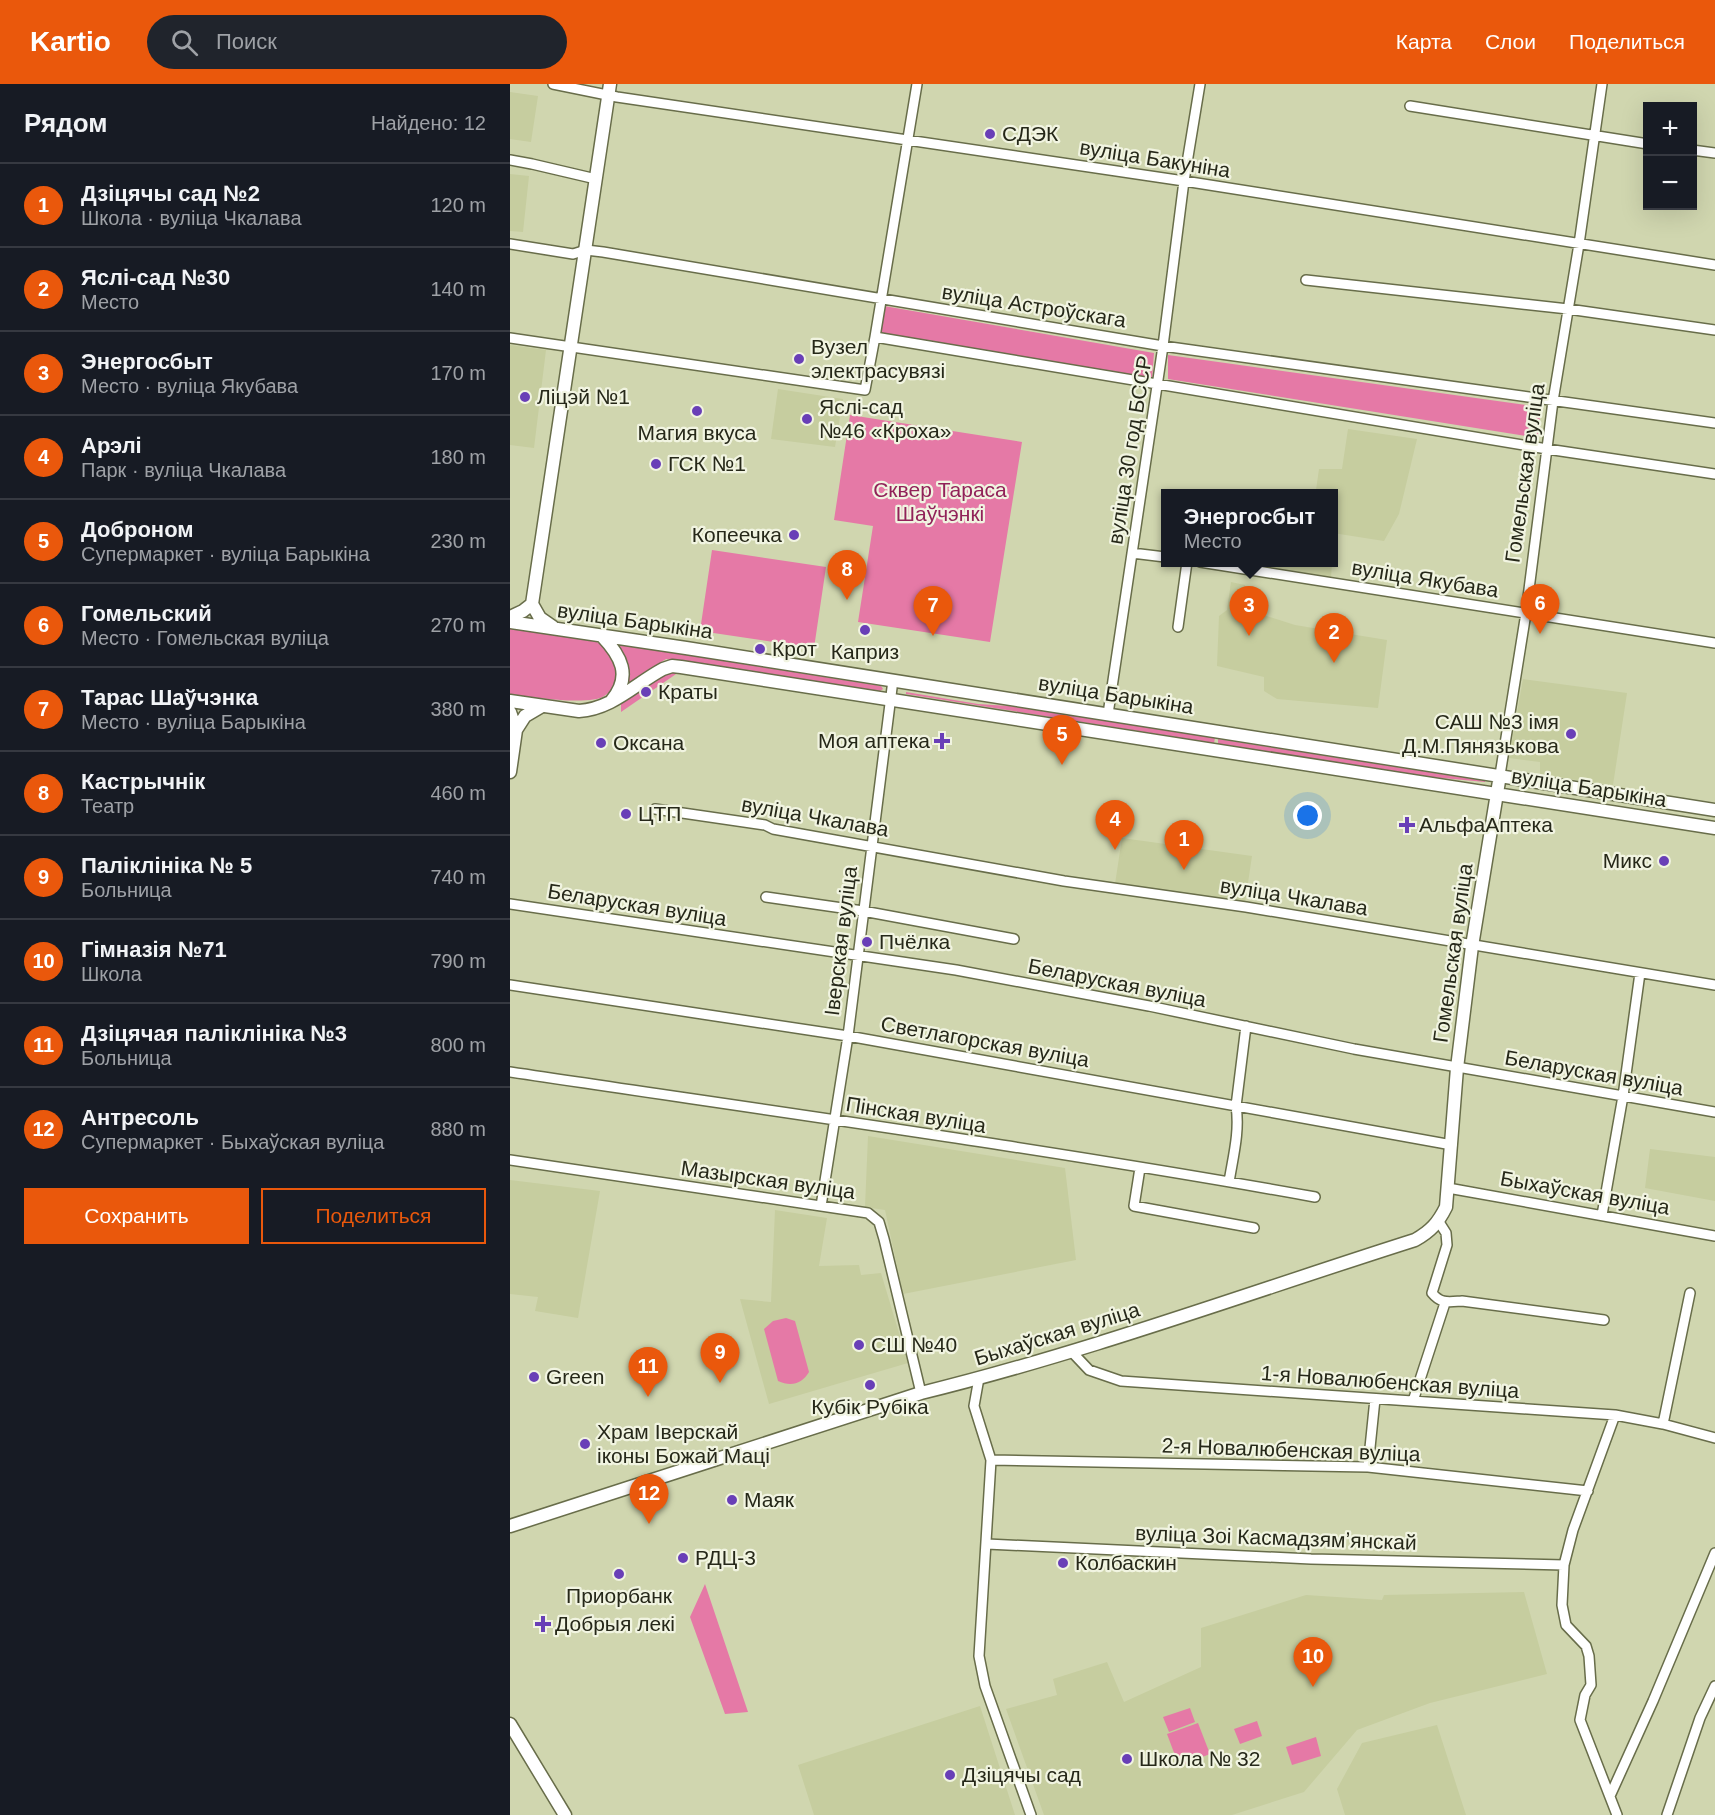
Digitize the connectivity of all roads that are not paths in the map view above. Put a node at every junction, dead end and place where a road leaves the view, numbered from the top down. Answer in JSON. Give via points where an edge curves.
{"nodes":[{"id":1,"x":553,"y":84,"type":"edge"},
{"id":2,"x":917,"y":84,"type":"edge"},
{"id":3,"x":1200,"y":84,"type":"edge"},
{"id":4,"x":1602,"y":84,"type":"edge"},
{"id":5,"x":609,"y":89,"type":"edge"},
{"id":6,"x":1410,"y":106,"type":"dead end"},
{"id":7,"x":1595,"y":137,"type":"junction"},
{"id":8,"x":908,"y":141,"type":"junction"},
{"id":9,"x":1643,"y":143,"type":"edge"},
{"id":10,"x":1697,"y":151,"type":"edge"},
{"id":11,"x":1715,"y":153,"type":"edge"},
{"id":12,"x":510,"y":160,"type":"edge"},
{"id":13,"x":596,"y":179,"type":"junction"},
{"id":14,"x":1184,"y":182,"type":"junction"},
{"id":15,"x":510,"y":244,"type":"edge"},
{"id":16,"x":1579,"y":244,"type":"junction"},
{"id":17,"x":586,"y":250,"type":"junction"},
{"id":18,"x":1715,"y":265,"type":"edge"},
{"id":19,"x":1306,"y":280,"type":"dead end"},
{"id":20,"x":881,"y":299,"type":"junction"},
{"id":21,"x":1568,"y":309,"type":"junction"},
{"id":22,"x":1715,"y":330,"type":"edge"},
{"id":23,"x":875,"y":337,"type":"junction"},
{"id":24,"x":510,"y":338,"type":"edge"},
{"id":25,"x":570,"y":346,"type":"junction"},
{"id":26,"x":1163,"y":346,"type":"junction"},
{"id":27,"x":1158,"y":385,"type":"junction"},
{"id":28,"x":1553,"y":400,"type":"junction"},
{"id":29,"x":1715,"y":423,"type":"edge"},
{"id":30,"x":1547,"y":449,"type":"junction"},
{"id":31,"x":1715,"y":474,"type":"edge"},
{"id":32,"x":1132,"y":553,"type":"junction"},
{"id":33,"x":1161,"y":557,"type":"edge"},
{"id":34,"x":1186,"y":567,"type":"edge"},
{"id":35,"x":1232,"y":567,"type":"edge"},
{"id":36,"x":532,"y":604,"type":"junction"},
{"id":37,"x":1526,"y":613,"type":"junction"},
{"id":38,"x":510,"y":620,"type":"edge"},
{"id":39,"x":1178,"y":627,"type":"dead end"},
{"id":40,"x":558,"y":630,"type":"junction"},
{"id":41,"x":602,"y":636,"type":"junction"},
{"id":42,"x":1715,"y":643,"type":"edge"},
{"id":43,"x":893,"y":680,"type":"junction"},
{"id":44,"x":890,"y":699,"type":"junction"},
{"id":45,"x":510,"y":701,"type":"edge"},
{"id":46,"x":610,"y":703,"type":"junction"},
{"id":47,"x":542,"y":706,"type":"junction"},
{"id":48,"x":510,"y":712,"type":"edge"},
{"id":49,"x":1108,"y":714,"type":"junction"},
{"id":50,"x":516,"y":730,"type":"junction"},
{"id":51,"x":510,"y":772,"type":"edge"},
{"id":52,"x":1500,"y":775,"type":"junction"},
{"id":53,"x":1497,"y":794,"type":"junction"},
{"id":54,"x":655,"y":809,"type":"dead end"},
{"id":55,"x":1715,"y":810,"type":"edge"},
{"id":56,"x":1715,"y":828,"type":"edge"},
{"id":57,"x":872,"y":846,"type":"junction"},
{"id":58,"x":766,"y":897,"type":"dead end"},
{"id":59,"x":510,"y":904,"type":"edge"},
{"id":60,"x":863,"y":911,"type":"junction"},
{"id":61,"x":1014,"y":939,"type":"dead end"},
{"id":62,"x":1472,"y":946,"type":"junction"},
{"id":63,"x":856,"y":956,"type":"junction"},
{"id":64,"x":1640,"y":973,"type":"junction"},
{"id":65,"x":510,"y":985,"type":"edge"},
{"id":66,"x":1715,"y":985,"type":"edge"},
{"id":67,"x":1246,"y":1026,"type":"junction"},
{"id":68,"x":848,"y":1036,"type":"junction"},
{"id":69,"x":1456,"y":1068,"type":"junction"},
{"id":70,"x":510,"y":1072,"type":"edge"},
{"id":71,"x":1623,"y":1096,"type":"junction"},
{"id":72,"x":1236,"y":1106,"type":"junction"},
{"id":73,"x":1715,"y":1112,"type":"edge"},
{"id":74,"x":835,"y":1120,"type":"junction"},
{"id":75,"x":1452,"y":1145,"type":"junction"},
{"id":76,"x":510,"y":1160,"type":"edge"},
{"id":77,"x":1140,"y":1168,"type":"junction"},
{"id":78,"x":1229,"y":1182,"type":"junction"},
{"id":79,"x":1448,"y":1188,"type":"junction"},
{"id":80,"x":1315,"y":1197,"type":"dead end"},
{"id":81,"x":821,"y":1206,"type":"junction"},
{"id":82,"x":1602,"y":1215,"type":"junction"},
{"id":83,"x":1439,"y":1222,"type":"junction"},
{"id":84,"x":1254,"y":1228,"type":"dead end"},
{"id":85,"x":1715,"y":1236,"type":"edge"},
{"id":86,"x":1690,"y":1293,"type":"dead end"},
{"id":87,"x":1445,"y":1303,"type":"junction"},
{"id":88,"x":1604,"y":1320,"type":"dead end"},
{"id":89,"x":1071,"y":1351,"type":"junction"},
{"id":90,"x":979,"y":1378,"type":"junction"},
{"id":91,"x":921,"y":1393,"type":"junction"},
{"id":92,"x":1375,"y":1399,"type":"junction"},
{"id":93,"x":1413,"y":1401,"type":"junction"},
{"id":94,"x":1616,"y":1415,"type":"junction"},
{"id":95,"x":1663,"y":1424,"type":"junction"},
{"id":96,"x":1715,"y":1438,"type":"edge"},
{"id":97,"x":992,"y":1460,"type":"junction"},
{"id":98,"x":1368,"y":1467,"type":"junction"},
{"id":99,"x":1588,"y":1491,"type":"junction"},
{"id":100,"x":510,"y":1526,"type":"edge"},
{"id":101,"x":987,"y":1544,"type":"junction"},
{"id":102,"x":1715,"y":1553,"type":"edge"},
{"id":103,"x":1564,"y":1565,"type":"junction"},
{"id":104,"x":1715,"y":1686,"type":"edge"},
{"id":105,"x":510,"y":1724,"type":"edge"},
{"id":106,"x":1610,"y":1796,"type":"junction"},
{"id":107,"x":565,"y":1815,"type":"edge"},
{"id":108,"x":1031,"y":1815,"type":"edge"},
{"id":109,"x":1617,"y":1815,"type":"edge"},
{"id":110,"x":1667,"y":1815,"type":"edge"}],
"edges":[{"from":1,"to":5,"type":"street","name":"вуліца Бакуніна"},
{"from":2,"to":8,"type":"street"},
{"from":3,"to":14,"type":"street","name":"вуліца 30 год БССР"},
{"from":4,"to":7,"type":"street","name":"Гомельская вуліца"},
{"from":5,"to":8,"type":"street","name":"вуліца Бакуніна"},
{"from":5,"to":13,"type":"main road"},
{"from":6,"to":7,"type":"street"},
{"from":7,"to":9,"type":"street"},
{"from":7,"to":16,"type":"street","name":"Гомельская вуліца"},
{"from":8,"to":14,"type":"street","name":"вуліца Бакуніна"},
{"from":8,"to":20,"type":"street"},
{"from":10,"to":11,"type":"street"},
{"from":12,"to":13,"type":"street"},
{"from":13,"to":17,"type":"main road"},
{"from":14,"to":16,"type":"street","name":"вуліца Бакуніна"},
{"from":14,"to":26,"type":"street","name":"вуліца 30 год БССР"},
{"from":15,"to":17,"type":"street","name":"вуліца Астроўскага","via":[[573,254]]},
{"from":16,"to":18,"type":"street","name":"вуліца Бакуніна"},
{"from":16,"to":21,"type":"street","name":"Гомельская вуліца"},
{"from":17,"to":20,"type":"street","name":"вуліца Астроўскага"},
{"from":17,"to":25,"type":"main road"},
{"from":19,"to":21,"type":"street"},
{"from":20,"to":23,"type":"street"},
{"from":20,"to":26,"type":"street","name":"вуліца Астроўскага"},
{"from":21,"to":22,"type":"street"},
{"from":21,"to":28,"type":"street","name":"Гомельская вуліца"},
{"from":23,"to":25,"type":"street","via":[[865,390]]},
{"from":23,"to":27,"type":"street"},
{"from":24,"to":25,"type":"street"},
{"from":25,"to":36,"type":"main road"},
{"from":26,"to":27,"type":"street","name":"вуліца 30 год БССР"},
{"from":26,"to":28,"type":"street","name":"вуліца Астроўскага"},
{"from":27,"to":30,"type":"street"},
{"from":27,"to":32,"type":"street","name":"вуліца 30 год БССР"},
{"from":28,"to":29,"type":"street","name":"вуліца Астроўскага"},
{"from":28,"to":30,"type":"street","name":"Гомельская вуліца"},
{"from":30,"to":31,"type":"street"},
{"from":30,"to":37,"type":"street","name":"Гомельская вуліца"},
{"from":32,"to":33,"type":"street"},
{"from":32,"to":49,"type":"street","name":"вуліца 30 год БССР"},
{"from":34,"to":39,"type":"street"},
{"from":35,"to":37,"type":"street","name":"вуліца Якубава"},
{"from":36,"to":38,"type":"main road"},
{"from":36,"to":40,"type":"main road","via":[[540,618]]},
{"from":37,"to":42,"type":"street","name":"вуліца Якубава"},
{"from":37,"to":52,"type":"street","name":"Гомельская вуліца"},
{"from":38,"to":40,"type":"main road","name":"вуліца Барыкіна"},
{"from":40,"to":41,"type":"main road","name":"вуліца Барыкіна"},
{"from":41,"to":43,"type":"main road","name":"вуліца Барыкіна"},
{"from":41,"to":46,"type":"main road","via":[[622,665],[621,685]]},
{"from":43,"to":44,"type":"street","name":"Іверская вуліца"},
{"from":43,"to":49,"type":"main road","name":"вуліца Барыкіна"},
{"from":44,"to":46,"type":"main road","name":"вуліца Барыкіна","via":[[672,666]]},
{"from":44,"to":53,"type":"main road","name":"вуліца Барыкіна"},
{"from":44,"to":57,"type":"street","name":"Іверская вуліца"},
{"from":45,"to":47,"type":"main road","name":"вуліца Барыкіна"},
{"from":46,"to":47,"type":"main road","name":"вуліца Барыкіна","via":[[579,711]]},
{"from":47,"to":50,"type":"main road","via":[[525,716]]},
{"from":48,"to":50,"type":"main road"},
{"from":49,"to":52,"type":"main road","name":"вуліца Барыкіна"},
{"from":50,"to":51,"type":"main road"},
{"from":52,"to":53,"type":"main road","name":"Гомельская вуліца"},
{"from":52,"to":55,"type":"main road","name":"вуліца Барыкіна"},
{"from":53,"to":56,"type":"main road","name":"вуліца Барыкіна"},
{"from":53,"to":62,"type":"main road","name":"Гомельская вуліца"},
{"from":54,"to":57,"type":"street","name":"вуліца Чкалава"},
{"from":57,"to":60,"type":"street","name":"Іверская вуліца"},
{"from":57,"to":62,"type":"street","name":"вуліца Чкалава"},
{"from":58,"to":60,"type":"street"},
{"from":59,"to":63,"type":"street","name":"Беларуская вуліца"},
{"from":60,"to":61,"type":"street"},
{"from":60,"to":63,"type":"street","name":"Іверская вуліца"},
{"from":62,"to":64,"type":"street","name":"вуліца Чкалава"},
{"from":62,"to":69,"type":"main road","name":"Гомельская вуліца"},
{"from":63,"to":67,"type":"street","name":"Беларуская вуліца","via":[[956,970]]},
{"from":63,"to":68,"type":"street","name":"Іверская вуліца"},
{"from":64,"to":66,"type":"street","name":"вуліца Чкалава"},
{"from":64,"to":71,"type":"street"},
{"from":65,"to":68,"type":"street","name":"Светлагорская вуліца"},
{"from":67,"to":69,"type":"street","name":"Беларуская вуліца"},
{"from":67,"to":72,"type":"street"},
{"from":68,"to":72,"type":"street","name":"Светлагорская вуліца"},
{"from":68,"to":74,"type":"street","name":"Іверская вуліца"},
{"from":69,"to":71,"type":"street","name":"Беларуская вуліца"},
{"from":69,"to":75,"type":"main road","name":"Гомельская вуліца"},
{"from":70,"to":74,"type":"street","name":"Пінская вуліца"},
{"from":71,"to":73,"type":"street","name":"Беларуская вуліца"},
{"from":71,"to":82,"type":"street"},
{"from":72,"to":75,"type":"street","name":"Светлагорская вуліца"},
{"from":72,"to":78,"type":"street","via":[[1236,1139]]},
{"from":74,"to":77,"type":"street","name":"Пінская вуліца"},
{"from":74,"to":81,"type":"street","name":"Іверская вуліца"},
{"from":75,"to":79,"type":"main road","name":"Гомельская вуліца"},
{"from":76,"to":81,"type":"street","name":"Мазырская вуліца"},
{"from":77,"to":78,"type":"street","name":"Пінская вуліца"},
{"from":77,"to":84,"type":"street","via":[[1134,1206]]},
{"from":78,"to":80,"type":"street","name":"Пінская вуліца"},
{"from":79,"to":82,"type":"street","name":"Быхаўская вуліца"},
{"from":79,"to":83,"type":"main road","name":"Гомельская вуліца"},
{"from":81,"to":91,"type":"street","name":"Мазырская вуліца","via":[[867,1213],[879,1222]]},
{"from":82,"to":85,"type":"street","name":"Быхаўская вуліца"},
{"from":83,"to":87,"type":"street","via":[[1447,1245],[1432,1293]]},
{"from":83,"to":89,"type":"main road","name":"Быхаўская вуліца","via":[[1414,1240]]},
{"from":86,"to":95,"type":"street"},
{"from":87,"to":88,"type":"street","via":[[1462,1301]]},
{"from":87,"to":93,"type":"street"},
{"from":89,"to":90,"type":"main road","name":"Быхаўская вуліца"},
{"from":89,"to":92,"type":"street","name":"1-я Новалюбенская вуліца","via":[[1089,1370],[1121,1381]]},
{"from":90,"to":91,"type":"main road","name":"Быхаўская вуліца"},
{"from":90,"to":97,"type":"street","via":[[974,1406]]},
{"from":91,"to":100,"type":"main road","name":"Быхаўская вуліца"},
{"from":92,"to":93,"type":"street","name":"1-я Новалюбенская вуліца"},
{"from":92,"to":98,"type":"street"},
{"from":93,"to":94,"type":"street","name":"1-я Новалюбенская вуліца"},
{"from":94,"to":95,"type":"street","name":"1-я Новалюбенская вуліца"},
{"from":94,"to":99,"type":"street"},
{"from":95,"to":96,"type":"street","name":"1-я Новалюбенская вуліца"},
{"from":97,"to":98,"type":"street","name":"2-я Новалюбенская вуліца"},
{"from":97,"to":101,"type":"street"},
{"from":98,"to":99,"type":"street","name":"2-я Новалюбенская вуліца"},
{"from":99,"to":103,"type":"street"},
{"from":101,"to":103,"type":"street","name":"вуліца Зоі Касмадзямʼянскай","via":[[1311,1559]]},
{"from":101,"to":108,"type":"street","via":[[979,1656],[985,1686]]},
{"from":102,"to":106,"type":"street"},
{"from":103,"to":106,"type":"street","via":[[1563,1615],[1570,1631],[1586,1646],[1592,1679],[1580,1720]]},
{"from":104,"to":110,"type":"street"},
{"from":105,"to":107,"type":"main road"},
{"from":106,"to":109,"type":"street"}]}
